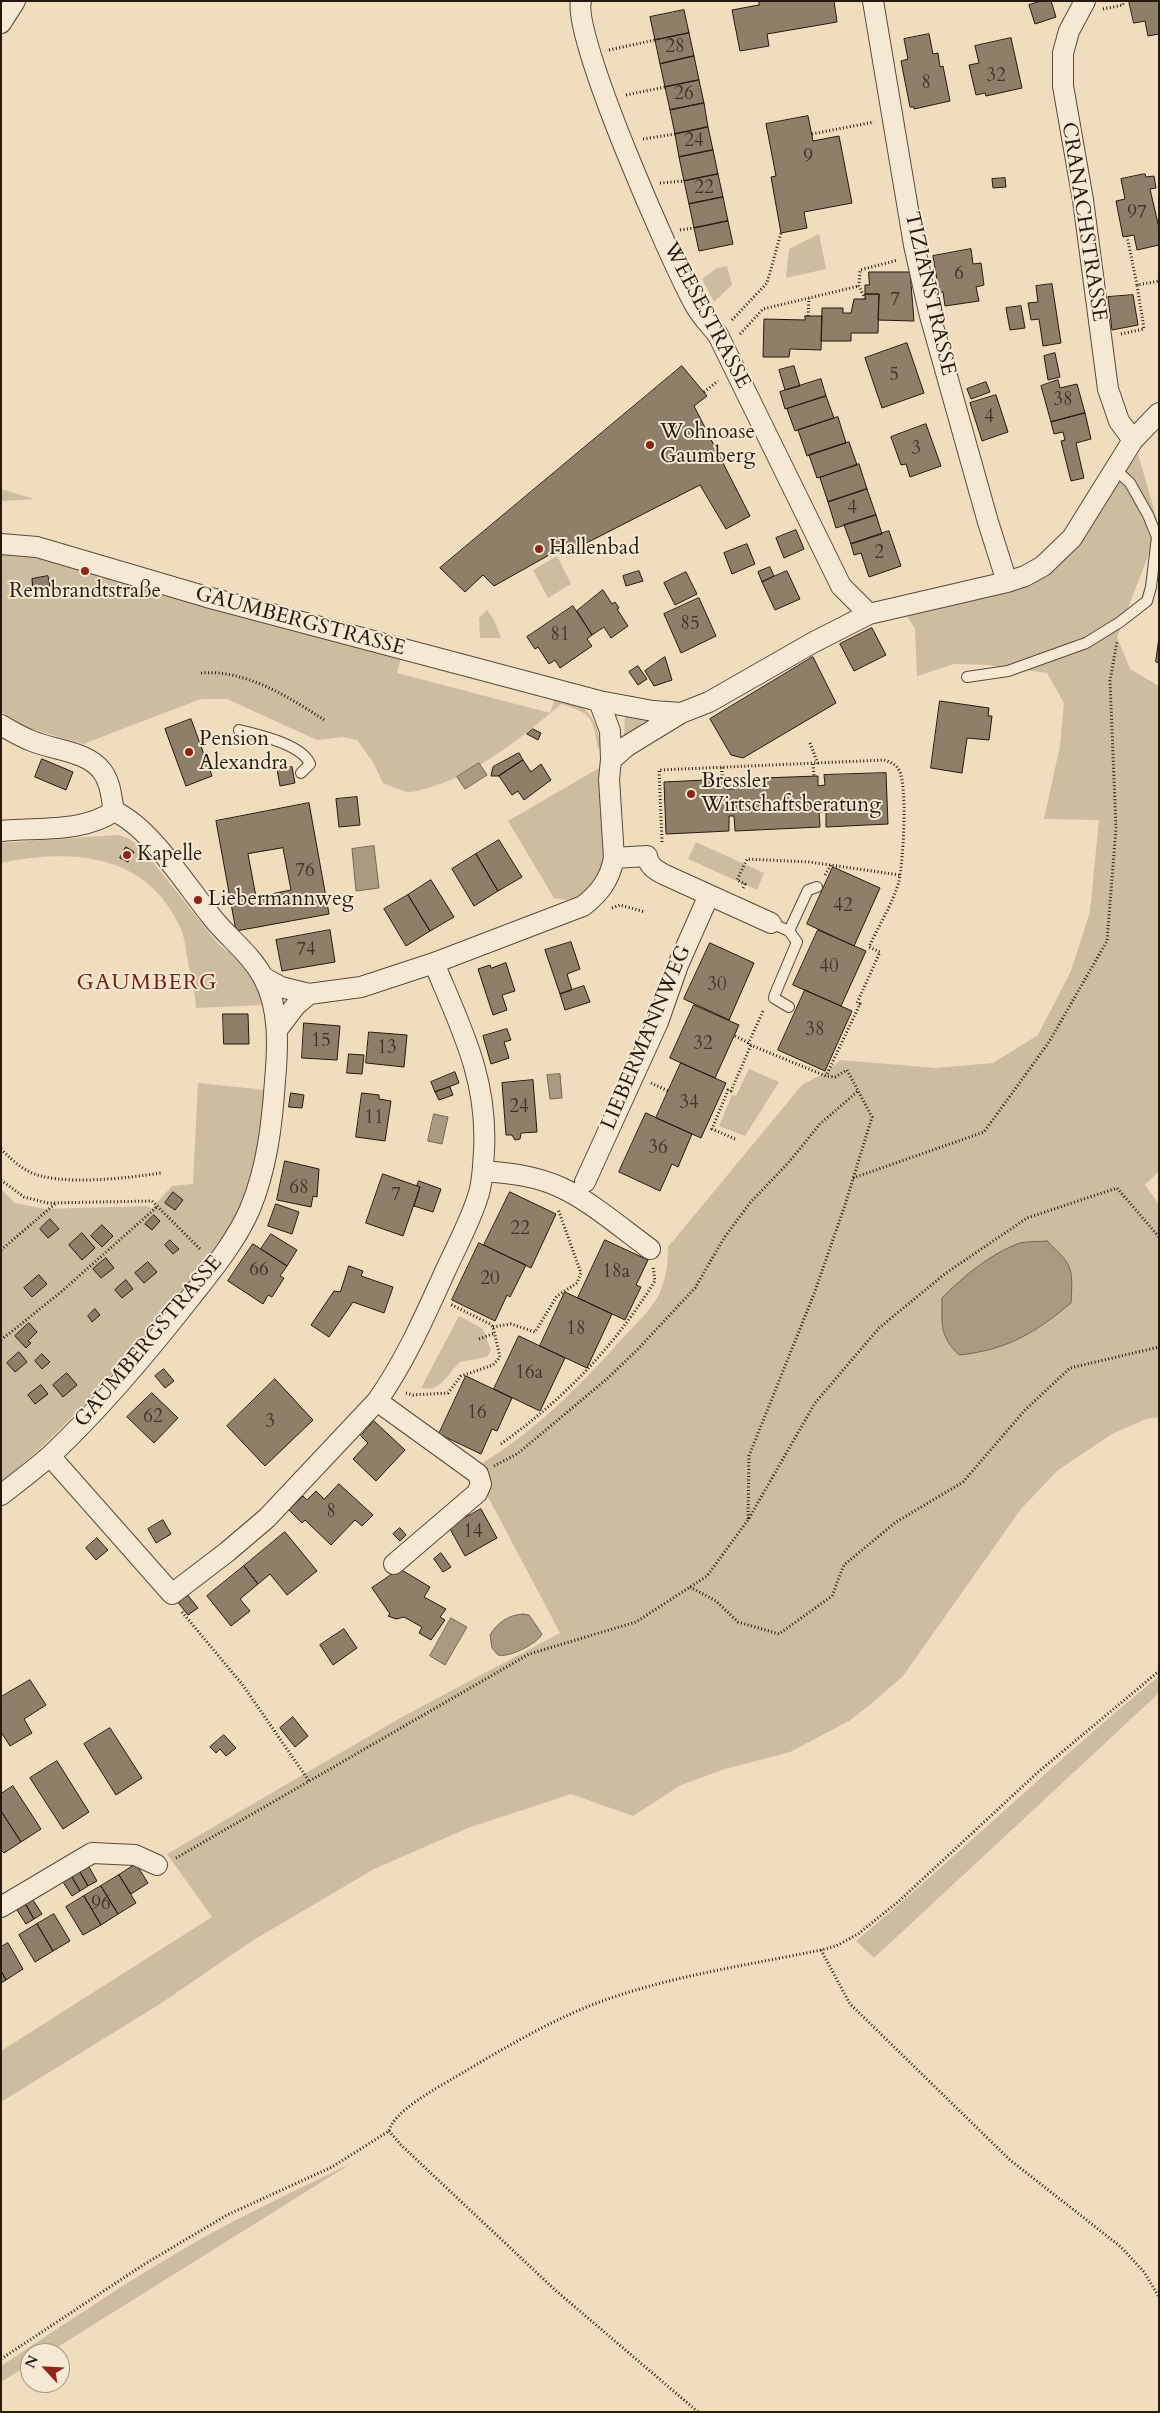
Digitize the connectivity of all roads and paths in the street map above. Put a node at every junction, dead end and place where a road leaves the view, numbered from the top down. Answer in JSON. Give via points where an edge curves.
{"nodes":[{"id":1,"x":15,"y":1,"type":"edge"},
{"id":2,"x":581,"y":1,"type":"edge"},
{"id":3,"x":873,"y":1,"type":"edge"},
{"id":4,"x":1085,"y":1,"type":"edge"},
{"id":5,"x":1,"y":23,"type":"edge"},
{"id":6,"x":655,"y":40,"type":"dead end"},
{"id":7,"x":602,"y":52,"type":"dead end"},
{"id":8,"x":665,"y":87,"type":"dead end"},
{"id":9,"x":618,"y":97,"type":"dead end"},
{"id":10,"x":879,"y":121,"type":"dead end"},
{"id":11,"x":675,"y":134,"type":"dead end"},
{"id":12,"x":812,"y":134,"type":"dead end"},
{"id":13,"x":636,"y":140,"type":"dead end"},
{"id":14,"x":684,"y":181,"type":"dead end"},
{"id":15,"x":654,"y":185,"type":"dead end"},
{"id":16,"x":694,"y":228,"type":"dead end"},
{"id":17,"x":674,"y":232,"type":"dead end"},
{"id":18,"x":782,"y":233,"type":"dead end"},
{"id":19,"x":1127,"y":236,"type":"dead end"},
{"id":20,"x":899,"y":260,"type":"dead end"},
{"id":21,"x":1159,"y":281,"type":"edge"},
{"id":22,"x":1137,"y":285,"type":"junction"},
{"id":23,"x":859,"y":286,"type":"junction"},
{"id":24,"x":809,"y":298,"type":"junction"},
{"id":25,"x":865,"y":299,"type":"dead end"},
{"id":26,"x":808,"y":316,"type":"dead end"},
{"id":27,"x":1117,"y":335,"type":"dead end"},
{"id":28,"x":722,"y":342,"type":"junction"},
{"id":29,"x":1159,"y":413,"type":"edge"},
{"id":30,"x":1133,"y":440,"type":"junction"},
{"id":31,"x":1116,"y":470,"type":"junction"},
{"id":32,"x":1,"y":544,"type":"edge"},
{"id":33,"x":1007,"y":582,"type":"junction"},
{"id":34,"x":869,"y":614,"type":"junction"},
{"id":35,"x":1120,"y":622,"type":"junction"},
{"id":36,"x":201,"y":673,"type":"dead end"},
{"id":37,"x":967,"y":677,"type":"dead end"},
{"id":38,"x":599,"y":701,"type":"junction"},
{"id":39,"x":681,"y":713,"type":"junction"},
{"id":40,"x":326,"y":721,"type":"dead end"},
{"id":41,"x":1,"y":725,"type":"edge"},
{"id":42,"x":239,"y":730,"type":"dead end"},
{"id":43,"x":810,"y":743,"type":"dead end"},
{"id":44,"x":612,"y":760,"type":"junction"},
{"id":45,"x":813,"y":764,"type":"junction"},
{"id":46,"x":818,"y":764,"type":"junction"},
{"id":47,"x":722,"y":768,"type":"junction"},
{"id":48,"x":301,"y":773,"type":"dead end"},
{"id":49,"x":814,"y":776,"type":"dead end"},
{"id":50,"x":722,"y":780,"type":"dead end"},
{"id":51,"x":114,"y":812,"type":"junction"},
{"id":52,"x":1,"y":831,"type":"edge"},
{"id":53,"x":662,"y":848,"type":"dead end"},
{"id":54,"x":614,"y":858,"type":"junction"},
{"id":55,"x":900,"y":875,"type":"junction"},
{"id":56,"x":817,"y":887,"type":"dead end"},
{"id":57,"x":742,"y":890,"type":"dead end"},
{"id":58,"x":710,"y":896,"type":"junction"},
{"id":59,"x":611,"y":908,"type":"dead end"},
{"id":60,"x":645,"y":912,"type":"dead end"},
{"id":61,"x":780,"y":927,"type":"junction"},
{"id":62,"x":434,"y":962,"type":"junction"},
{"id":63,"x":263,"y":978,"type":"junction"},
{"id":64,"x":309,"y":994,"type":"junction"},
{"id":65,"x":774,"y":998,"type":"junction"},
{"id":66,"x":789,"y":1007,"type":"dead end"},
{"id":67,"x":277,"y":1030,"type":"junction"},
{"id":68,"x":735,"y":1036,"type":"dead end"},
{"id":69,"x":750,"y":1044,"type":"junction"},
{"id":70,"x":826,"y":1076,"type":"junction"},
{"id":71,"x":858,"y":1091,"type":"junction"},
{"id":72,"x":735,"y":1139,"type":"dead end"},
{"id":73,"x":1,"y":1149,"type":"edge"},
{"id":74,"x":483,"y":1171,"type":"junction"},
{"id":75,"x":160,"y":1173,"type":"dead end"},
{"id":76,"x":853,"y":1178,"type":"junction"},
{"id":77,"x":1,"y":1180,"type":"edge"},
{"id":78,"x":585,"y":1182,"type":"dead end"},
{"id":79,"x":564,"y":1189,"type":"junction"},
{"id":80,"x":57,"y":1202,"type":"junction"},
{"id":81,"x":158,"y":1206,"type":"junction"},
{"id":82,"x":1159,"y":1237,"type":"edge"},
{"id":83,"x":650,"y":1249,"type":"joint"},
{"id":84,"x":1,"y":1250,"type":"edge"},
{"id":85,"x":216,"y":1265,"type":"junction"},
{"id":86,"x":434,"y":1296,"type":"junction"},
{"id":87,"x":493,"y":1327,"type":"junction"},
{"id":88,"x":494,"y":1333,"type":"junction"},
{"id":89,"x":479,"y":1339,"type":"dead end"},
{"id":90,"x":1,"y":1340,"type":"edge"},
{"id":91,"x":1159,"y":1347,"type":"edge"},
{"id":92,"x":383,"y":1393,"type":"junction"},
{"id":93,"x":501,"y":1444,"type":"dead end"},
{"id":94,"x":50,"y":1456,"type":"junction"},
{"id":95,"x":478,"y":1474,"type":"junction"},
{"id":96,"x":1,"y":1495,"type":"edge"},
{"id":97,"x":748,"y":1520,"type":"junction"},
{"id":98,"x":394,"y":1564,"type":"dead end"},
{"id":99,"x":690,"y":1587,"type":"junction"},
{"id":100,"x":172,"y":1594,"type":"junction"},
{"id":101,"x":1159,"y":1671,"type":"edge"},
{"id":102,"x":309,"y":1781,"type":"junction"},
{"id":103,"x":156,"y":1865,"type":"joint"},
{"id":104,"x":1,"y":1907,"type":"edge"},
{"id":105,"x":821,"y":1950,"type":"junction"},
{"id":106,"x":389,"y":2130,"type":"junction"},
{"id":107,"x":1159,"y":2297,"type":"edge"},
{"id":108,"x":1,"y":2359,"type":"edge"},
{"id":109,"x":698,"y":2412,"type":"edge"}],
"edges":[{"from":1,"to":5,"type":"street"},
{"from":2,"to":28,"type":"street","name":"WEESESTRASSE","via":[[580,16],[593,62],[645,198],[696,306]]},
{"from":3,"to":33,"type":"street","name":"TIZIANSTRASSE","via":[[914,245],[929,312]]},
{"from":4,"to":30,"type":"street","name":"CRANACHSTRASSE","via":[[1063,53],[1063,86],[1083,200],[1108,389],[1119,421]]},
{"from":6,"to":7,"type":"path"},
{"from":8,"to":9,"type":"path"},
{"from":10,"to":12,"type":"path"},
{"from":11,"to":13,"type":"path"},
{"from":14,"to":15,"type":"path"},
{"from":16,"to":17,"type":"path"},
{"from":18,"to":28,"type":"path","via":[[767,283]]},
{"from":19,"to":22,"type":"path"},
{"from":20,"to":23,"type":"path","via":[[860,270]]},
{"from":21,"to":22,"type":"path"},
{"from":22,"to":27,"type":"path","via":[[1144,329]]},
{"from":23,"to":24,"type":"path"},
{"from":23,"to":25,"type":"path"},
{"from":24,"to":26,"type":"path"},
{"from":24,"to":28,"type":"path","via":[[763,309]]},
{"from":28,"to":34,"type":"street","name":"WEESESTRASSE","via":[[841,586]]},
{"from":29,"to":30,"type":"street","name":"GAUMBERGSTRASSE"},
{"from":30,"to":31,"type":"street","name":"GAUMBERGSTRASSE"},
{"from":31,"to":33,"type":"street","name":"GAUMBERGSTRASSE","via":[[1058,554],[1025,576]]},
{"from":31,"to":35,"type":"lane","via":[[1130,483],[1157,537],[1152,587],[1147,601]]},
{"from":32,"to":38,"type":"street","name":"GAUMBERGSTRASSE","via":[[37,547],[207,597]]},
{"from":33,"to":34,"type":"street","name":"GAUMBERGSTRASSE"},
{"from":34,"to":39,"type":"street","name":"GAUMBERGSTRASSE","via":[[709,702]]},
{"from":35,"to":37,"type":"lane","via":[[1086,643],[1048,657],[1008,671]]},
{"from":35,"to":76,"type":"path","via":[[1110,681],[1116,828],[1107,941],[1049,1042],[984,1132]]},
{"from":36,"to":40,"type":"path","via":[[220,673],[259,684],[283,694]]},
{"from":38,"to":39,"type":"street","name":"GAUMBERGSTRASSE"},
{"from":38,"to":44,"type":"street","via":[[610,731]]},
{"from":39,"to":44,"type":"street","via":[[627,746]]},
{"from":41,"to":51,"type":"street","via":[[32,742],[84,758],[101,769],[110,785]]},
{"from":42,"to":48,"type":"lane","via":[[272,739],[308,758],[310,764]]},
{"from":43,"to":46,"type":"path"},
{"from":44,"to":54,"type":"street","via":[[609,779]]},
{"from":45,"to":46,"type":"path"},
{"from":45,"to":47,"type":"path"},
{"from":45,"to":49,"type":"path"},
{"from":46,"to":55,"type":"path","via":[[884,760],[900,771],[903,856]]},
{"from":47,"to":50,"type":"path"},
{"from":47,"to":53,"type":"path","via":[[659,770]]},
{"from":51,"to":52,"type":"street","via":[[82,826]]},
{"from":51,"to":63,"type":"street","name":"GAUMBERGSTRASSE","via":[[124,816],[147,836]]},
{"from":54,"to":58,"type":"street","via":[[647,856],[654,869]]},
{"from":54,"to":62,"type":"street","via":[[601,890],[583,906]]},
{"from":55,"to":57,"type":"path","via":[[809,862],[747,859],[737,880],[744,884]]},
{"from":55,"to":70,"type":"path","via":[[869,947],[880,952]]},
{"from":56,"to":61,"type":"lane","via":[[808,890]]},
{"from":58,"to":61,"type":"street"},
{"from":58,"to":78,"type":"street","name":"LIEBERMANNWEG","via":[[678,965],[658,1022]]},
{"from":59,"to":60,"type":"path","via":[[620,905]]},
{"from":61,"to":65,"type":"lane","via":[[796,942]]},
{"from":62,"to":64,"type":"street","via":[[361,987]]},
{"from":62,"to":74,"type":"street","via":[[478,1076],[484,1110]]},
{"from":63,"to":64,"type":"street","via":[[281,987]]},
{"from":63,"to":67,"type":"street","name":"GAUMBERGSTRASSE"},
{"from":64,"to":67,"type":"street"},
{"from":65,"to":66,"type":"lane"},
{"from":65,"to":69,"type":"path","via":[[768,1001]]},
{"from":67,"to":85,"type":"street","name":"GAUMBERGSTRASSE","via":[[271,1132],[260,1179],[243,1223]]},
{"from":68,"to":69,"type":"path"},
{"from":69,"to":70,"type":"path"},
{"from":69,"to":72,"type":"path","via":[[712,1129]]},
{"from":70,"to":71,"type":"path","via":[[835,1077],[847,1070]]},
{"from":71,"to":76,"type":"path","via":[[872,1117]]},
{"from":71,"to":95,"type":"path","via":[[820,1124],[750,1203],[694,1288],[639,1348],[517,1454]]},
{"from":73,"to":75,"type":"path","via":[[28,1172],[52,1178],[90,1180]]},
{"from":74,"to":79,"type":"street","via":[[535,1178]]},
{"from":74,"to":86,"type":"street","via":[[479,1193]]},
{"from":76,"to":97,"type":"path","via":[[810,1302],[749,1456]]},
{"from":77,"to":80,"type":"path","via":[[24,1197]]},
{"from":79,"to":83,"type":"street"},
{"from":79,"to":87,"type":"path","via":[[554,1205],[560,1211],[580,1277],[557,1296],[535,1332],[511,1324]]},
{"from":80,"to":81,"type":"path","via":[[144,1199]]},
{"from":80,"to":84,"type":"path"},
{"from":81,"to":85,"type":"path"},
{"from":81,"to":90,"type":"path"},
{"from":82,"to":97,"type":"path","via":[[1117,1188],[1027,1218],[954,1268],[879,1328],[815,1403]]},
{"from":83,"to":93,"type":"path","via":[[655,1281],[631,1319],[591,1368],[541,1415]]},
{"from":85,"to":94,"type":"street","name":"GAUMBERGSTRASSE","via":[[124,1379]]},
{"from":86,"to":87,"type":"path"},
{"from":86,"to":92,"type":"street"},
{"from":87,"to":88,"type":"path"},
{"from":88,"to":89,"type":"path"},
{"from":88,"to":92,"type":"path","via":[[500,1351],[498,1362],[461,1376],[448,1393]]},
{"from":91,"to":99,"type":"path","via":[[1070,1368],[1024,1410],[963,1482],[896,1522],[844,1565],[832,1596],[779,1634],[738,1622],[716,1601]]},
{"from":92,"to":95,"type":"street"},
{"from":92,"to":100,"type":"street","via":[[267,1518]]},
{"from":94,"to":96,"type":"street","name":"GAUMBERGSTRASSE"},
{"from":94,"to":100,"type":"street"},
{"from":95,"to":98,"type":"street","via":[[481,1484],[477,1493]]},
{"from":97,"to":99,"type":"path","via":[[707,1576]]},
{"from":99,"to":102,"type":"path","via":[[636,1622],[529,1654]]},
{"from":100,"to":102,"type":"path","via":[[176,1605],[242,1684]]},
{"from":101,"to":105,"type":"path","via":[[1037,1772],[899,1901],[858,1934]]},
{"from":102,"to":103,"type":"path","via":[[178,1857]]},
{"from":103,"to":104,"type":"street","via":[[134,1855],[92,1853]]},
{"from":105,"to":106,"type":"path","via":[[707,1972],[588,2007],[514,2044],[431,2092],[396,2118]]},
{"from":105,"to":107,"type":"path","via":[[850,2004],[1010,2160],[1121,2247],[1144,2272]]},
{"from":106,"to":108,"type":"path","via":[[332,2167],[227,2215],[143,2265]]},
{"from":106,"to":109,"type":"path","via":[[532,2269]]}]}
